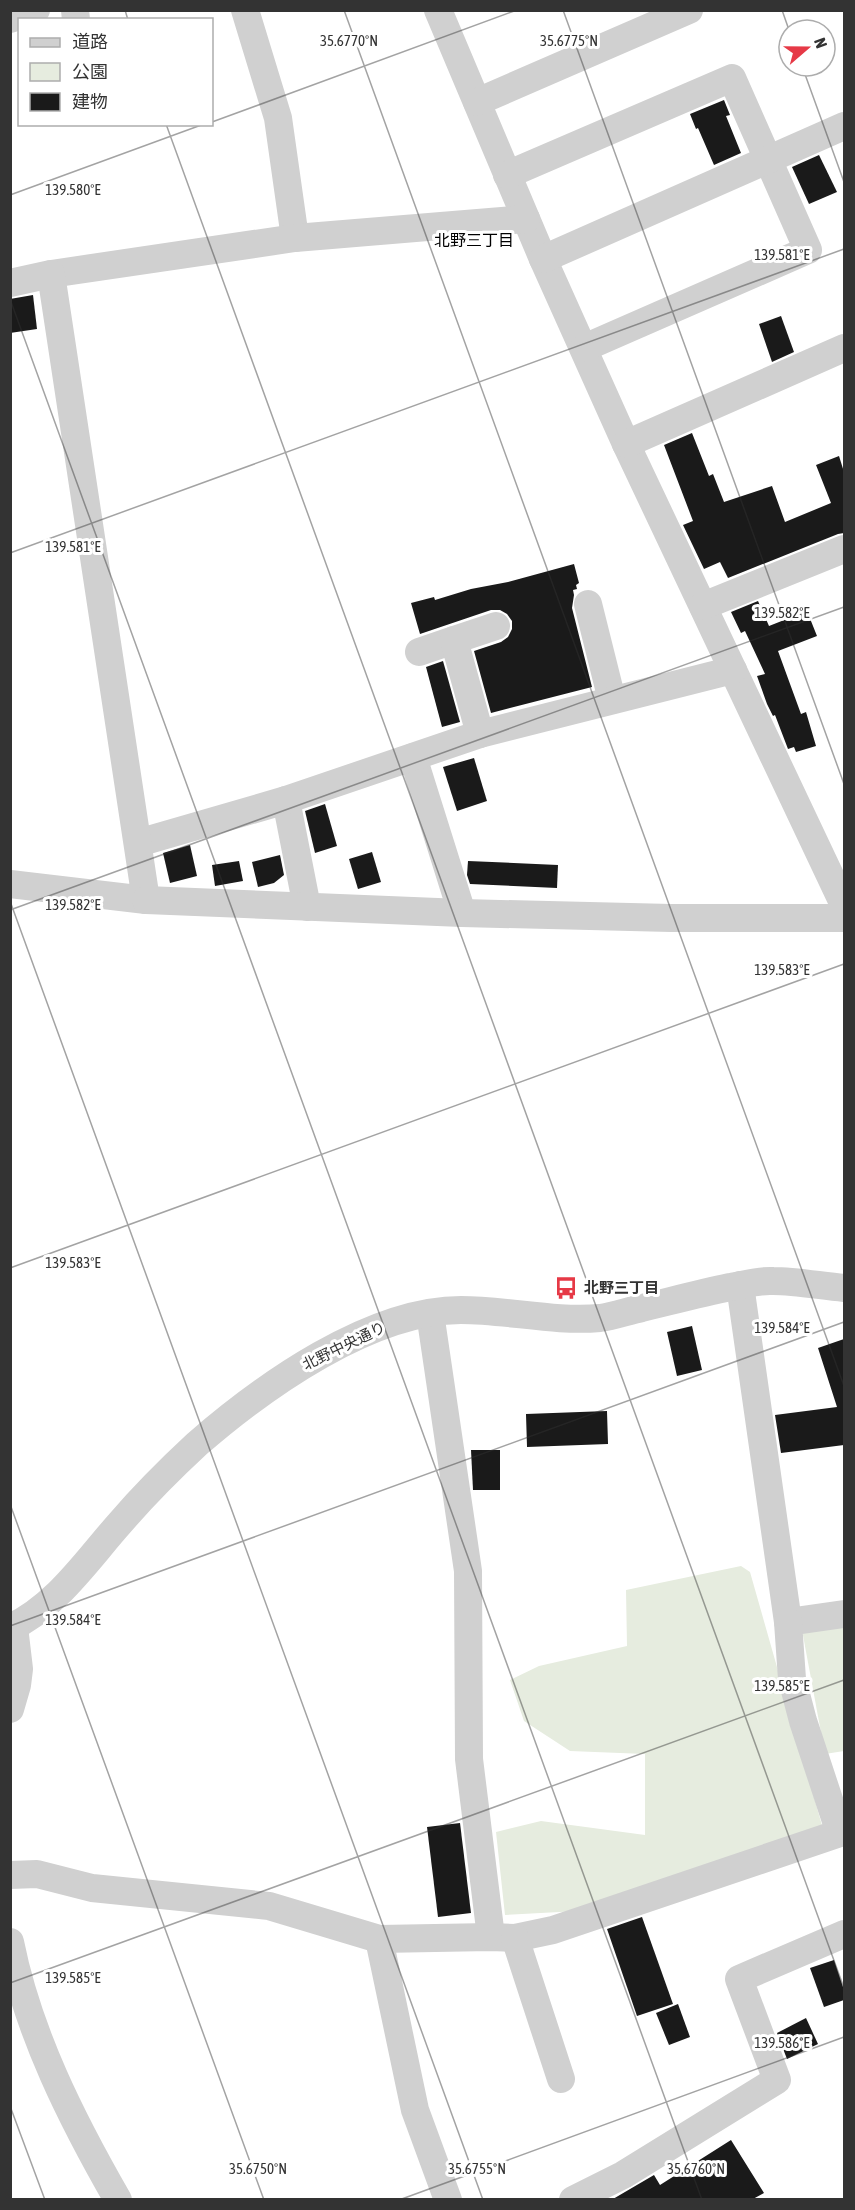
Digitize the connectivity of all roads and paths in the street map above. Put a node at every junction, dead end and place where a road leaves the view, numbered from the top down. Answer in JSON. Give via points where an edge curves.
{"nodes":[{"id":1,"x":36,"y":10,"type":"edge"},
{"id":2,"x":245,"y":10,"type":"edge"},
{"id":3,"x":689,"y":10,"type":"edge"},
{"id":4,"x":439,"y":11,"type":"edge"},
{"id":5,"x":10,"y":19,"type":"edge"},
{"id":6,"x":477,"y":102,"type":"junction"},
{"id":7,"x":844,"y":126,"type":"edge"},
{"id":8,"x":768,"y":159,"type":"junction"},
{"id":9,"x":507,"y":174,"type":"junction"},
{"id":10,"x":526,"y":219,"type":"junction"},
{"id":11,"x":295,"y":238,"type":"junction"},
{"id":12,"x":543,"y":259,"type":"junction"},
{"id":13,"x":51,"y":274,"type":"junction"},
{"id":14,"x":10,"y":283,"type":"edge"},
{"id":15,"x":584,"y":348,"type":"junction"},
{"id":16,"x":844,"y":348,"type":"edge"},
{"id":17,"x":626,"y":444,"type":"junction"},
{"id":18,"x":844,"y":549,"type":"edge"},
{"id":19,"x":588,"y":604,"type":"dead end"},
{"id":20,"x":703,"y":606,"type":"junction"},
{"id":21,"x":496,"y":626,"type":"dead end"},
{"id":22,"x":454,"y":640,"type":"junction"},
{"id":23,"x":419,"y":652,"type":"dead end"},
{"id":24,"x":734,"y":670,"type":"junction"},
{"id":25,"x":612,"y":700,"type":"junction"},
{"id":26,"x":480,"y":734,"type":"junction"},
{"id":27,"x":413,"y":757,"type":"junction"},
{"id":28,"x":286,"y":800,"type":"junction"},
{"id":29,"x":138,"y":843,"type":"junction"},
{"id":30,"x":10,"y":884,"type":"edge"},
{"id":31,"x":146,"y":900,"type":"junction"},
{"id":32,"x":844,"y":905,"type":"edge"},
{"id":33,"x":307,"y":907,"type":"junction"},
{"id":34,"x":462,"y":913,"type":"junction"},
{"id":35,"x":844,"y":918,"type":"edge"},
{"id":36,"x":740,"y":1286,"type":"junction"},
{"id":37,"x":844,"y":1288,"type":"edge"},
{"id":38,"x":430,"y":1313,"type":"junction"},
{"id":39,"x":844,"y":1614,"type":"edge"},
{"id":40,"x":788,"y":1622,"type":"junction"},
{"id":41,"x":12,"y":1628,"type":"edge"},
{"id":42,"x":10,"y":1709,"type":"edge"},
{"id":43,"x":842,"y":1838,"type":"edge"},
{"id":44,"x":10,"y":1875,"type":"edge"},
{"id":45,"x":844,"y":1934,"type":"edge"},
{"id":46,"x":503,"y":1937,"type":"junction"},
{"id":47,"x":380,"y":1939,"type":"junction"},
{"id":48,"x":10,"y":1942,"type":"edge"},
{"id":49,"x":561,"y":2079,"type":"dead end"},
{"id":50,"x":118,"y":2199,"type":"edge"},
{"id":51,"x":448,"y":2199,"type":"edge"},
{"id":52,"x":573,"y":2199,"type":"edge"}],
"edges":[{"from":1,"to":5,"type":"street"},
{"from":2,"to":11,"type":"street","via":[[278,118]]},
{"from":3,"to":6,"type":"street"},
{"from":4,"to":6,"type":"street"},
{"from":6,"to":9,"type":"street"},
{"from":7,"to":8,"type":"street"},
{"from":8,"to":9,"type":"street","via":[[732,78]]},
{"from":8,"to":12,"type":"street"},
{"from":8,"to":15,"type":"street","via":[[808,250]]},
{"from":9,"to":10,"type":"street"},
{"from":10,"to":11,"type":"street"},
{"from":10,"to":12,"type":"street"},
{"from":11,"to":13,"type":"street"},
{"from":12,"to":15,"type":"street"},
{"from":13,"to":14,"type":"street"},
{"from":13,"to":29,"type":"street"},
{"from":15,"to":17,"type":"street"},
{"from":16,"to":17,"type":"street"},
{"from":17,"to":20,"type":"street"},
{"from":18,"to":20,"type":"street"},
{"from":19,"to":25,"type":"street"},
{"from":20,"to":24,"type":"street"},
{"from":21,"to":22,"type":"street"},
{"from":22,"to":23,"type":"street"},
{"from":22,"to":26,"type":"street"},
{"from":24,"to":25,"type":"street"},
{"from":24,"to":32,"type":"street"},
{"from":25,"to":26,"type":"street"},
{"from":26,"to":27,"type":"street"},
{"from":27,"to":28,"type":"street"},
{"from":27,"to":34,"type":"street"},
{"from":28,"to":29,"type":"street"},
{"from":28,"to":33,"type":"street"},
{"from":29,"to":31,"type":"street"},
{"from":30,"to":31,"type":"street"},
{"from":31,"to":33,"type":"street"},
{"from":33,"to":34,"type":"street"},
{"from":34,"to":35,"type":"street"},
{"from":36,"to":37,"type":"street","name":"北野中央通り","via":[[772,1280]]},
{"from":36,"to":38,"type":"street","name":"北野中央通り","via":[[602,1317],[550,1318],[460,1310]]},
{"from":36,"to":40,"type":"street"},
{"from":38,"to":41,"type":"street","name":"北野中央通り","via":[[366,1333],[307,1363],[256,1397],[170,1469],[74,1578],[38,1611]]},
{"from":38,"to":46,"type":"street","via":[[468,1571],[469,1759]]},
{"from":39,"to":40,"type":"street"},
{"from":40,"to":43,"type":"street","via":[[792,1679]]},
{"from":41,"to":42,"type":"street","via":[[19,1669]]},
{"from":43,"to":46,"type":"street","via":[[553,1930]]},
{"from":44,"to":47,"type":"street","via":[[37,1874],[92,1888],[269,1906]]},
{"from":45,"to":52,"type":"street","via":[[739,1979],[777,2080],[623,2175]]},
{"from":46,"to":47,"type":"street"},
{"from":46,"to":49,"type":"street"},
{"from":47,"to":51,"type":"street","via":[[415,2109]]},
{"from":48,"to":50,"type":"street","via":[[17,1975],[44,2052],[93,2157]]}]}
